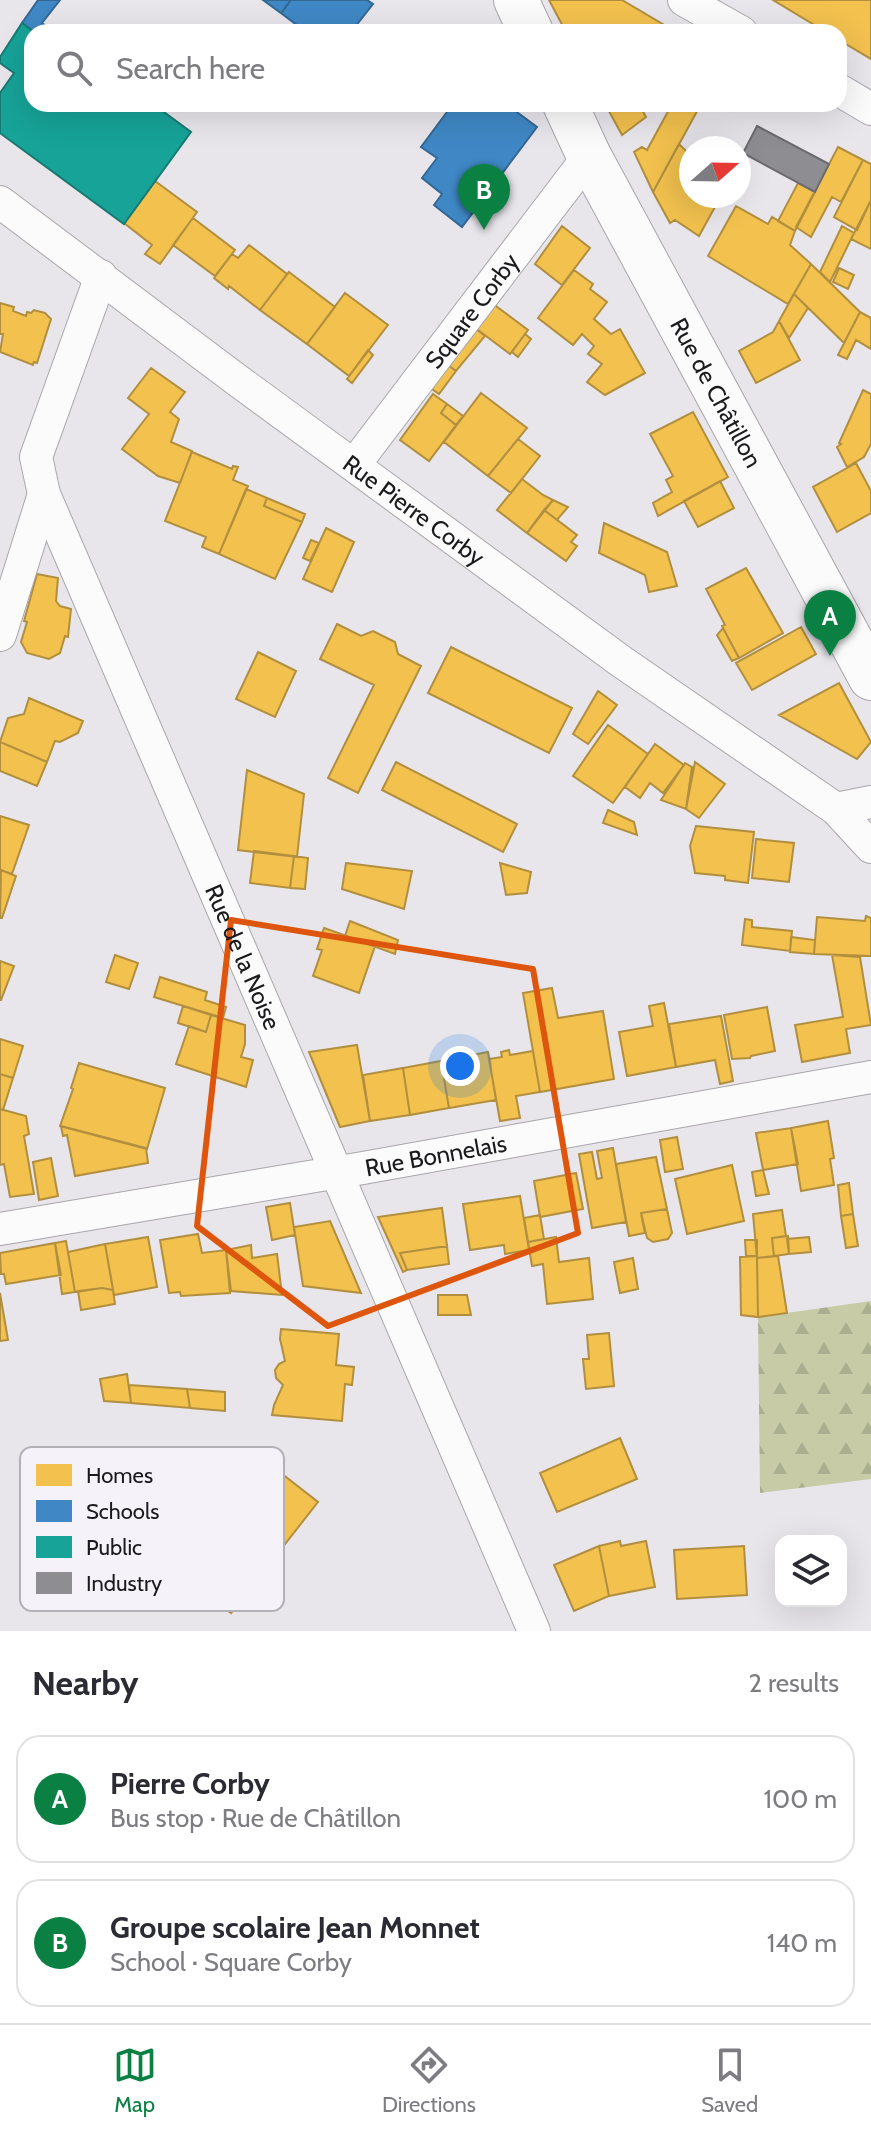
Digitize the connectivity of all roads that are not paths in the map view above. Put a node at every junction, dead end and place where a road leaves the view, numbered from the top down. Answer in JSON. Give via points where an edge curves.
{"nodes":[{"id":1,"x":516,"y":0,"type":"edge"},
{"id":2,"x":684,"y":0,"type":"edge"},
{"id":3,"x":527,"y":24,"type":"edge"},
{"id":4,"x":727,"y":24,"type":"edge"},
{"id":5,"x":847,"y":95,"type":"edge"},
{"id":6,"x":871,"y":109,"type":"edge"},
{"id":7,"x":569,"y":112,"type":"edge"},
{"id":8,"x":589,"y":156,"type":"junction"},
{"id":9,"x":0,"y":202,"type":"edge"},
{"id":10,"x":101,"y":276,"type":"junction"},
{"id":11,"x":354,"y":465,"type":"junction"},
{"id":12,"x":44,"y":494,"type":"junction"},
{"id":13,"x":0,"y":635,"type":"edge"},
{"id":14,"x":871,"y":678,"type":"edge"},
{"id":15,"x":871,"y":802,"type":"edge"},
{"id":16,"x":836,"y":809,"type":"junction"},
{"id":17,"x":871,"y":847,"type":"edge"},
{"id":18,"x":871,"y":1077,"type":"edge"},
{"id":19,"x":335,"y":1173,"type":"junction"},
{"id":20,"x":0,"y":1229,"type":"edge"},
{"id":21,"x":534,"y":1631,"type":"edge"}],
"edges":[{"from":1,"to":3,"type":"main road"},
{"from":2,"to":4,"type":"street"},
{"from":5,"to":6,"type":"street"},
{"from":7,"to":8,"type":"main road","name":"Rue de Châtillon"},
{"from":8,"to":11,"type":"street","name":"Square Corby"},
{"from":8,"to":14,"type":"main road","name":"Rue de Châtillon"},
{"from":9,"to":10,"type":"street","name":"Rue Pierre Corby"},
{"from":10,"to":11,"type":"street","name":"Rue Pierre Corby"},
{"from":10,"to":12,"type":"street","name":"Rue de la Noise","via":[[36,457]]},
{"from":11,"to":16,"type":"street","name":"Rue Pierre Corby","via":[[622,662]]},
{"from":12,"to":13,"type":"street"},
{"from":12,"to":19,"type":"street","name":"Rue de la Noise"},
{"from":15,"to":16,"type":"street"},
{"from":16,"to":17,"type":"street","name":"Rue Pierre Corby"},
{"from":18,"to":19,"type":"street","name":"Rue Bonnelais"},
{"from":19,"to":20,"type":"street","name":"Rue Bonnelais"},
{"from":19,"to":21,"type":"street","name":"Rue de la Noise"}]}
